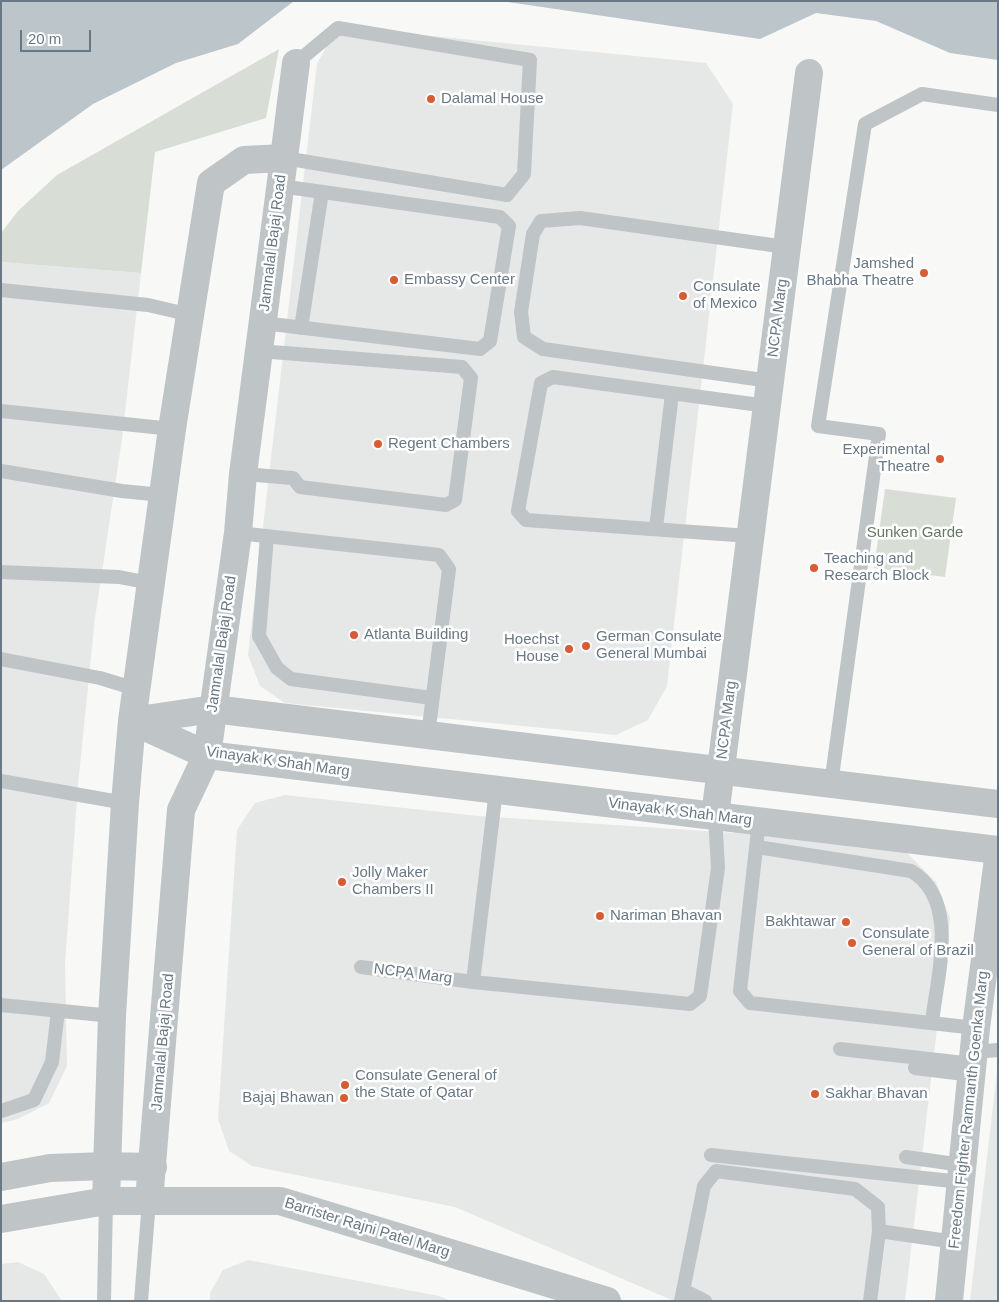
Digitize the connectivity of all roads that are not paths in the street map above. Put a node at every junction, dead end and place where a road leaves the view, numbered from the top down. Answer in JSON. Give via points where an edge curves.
{"nodes":[{"id":1,"x":296,"y":63,"type":"joint"},
{"id":2,"x":809,"y":73,"type":"dead end"},
{"id":3,"x":998,"y":105,"type":"edge"},
{"id":4,"x":284,"y":158,"type":"junction"},
{"id":5,"x":280,"y":186,"type":"junction"},
{"id":6,"x":322,"y":192,"type":"junction"},
{"id":7,"x":786,"y":247,"type":"junction"},
{"id":8,"x":1,"y":290,"type":"edge"},
{"id":9,"x":190,"y":315,"type":"junction"},
{"id":10,"x":263,"y":323,"type":"junction"},
{"id":11,"x":301,"y":328,"type":"junction"},
{"id":12,"x":259,"y":351,"type":"junction"},
{"id":13,"x":440,"y":365,"type":"junction"},
{"id":14,"x":416,"y":374,"type":"dead end"},
{"id":15,"x":768,"y":393,"type":"junction"},
{"id":16,"x":672,"y":394,"type":"junction"},
{"id":17,"x":1,"y":411,"type":"edge"},
{"id":18,"x":172,"y":429,"type":"junction"},
{"id":19,"x":1,"y":471,"type":"edge"},
{"id":20,"x":243,"y":474,"type":"junction"},
{"id":21,"x":162,"y":495,"type":"junction"},
{"id":22,"x":656,"y":528,"type":"junction"},
{"id":23,"x":238,"y":533,"type":"junction"},
{"id":24,"x":268,"y":536,"type":"junction"},
{"id":25,"x":749,"y":536,"type":"junction"},
{"id":26,"x":1,"y":572,"type":"edge"},
{"id":27,"x":150,"y":583,"type":"junction"},
{"id":28,"x":1,"y":659,"type":"edge"},
{"id":29,"x":136,"y":690,"type":"junction"},
{"id":30,"x":432,"y":698,"type":"junction"},
{"id":31,"x":213,"y":709,"type":"junction"},
{"id":32,"x":132,"y":721,"type":"junction"},
{"id":33,"x":428,"y":735,"type":"junction"},
{"id":34,"x":207,"y":755,"type":"junction"},
{"id":35,"x":720,"y":770,"type":"junction"},
{"id":36,"x":1,"y":781,"type":"edge"},
{"id":37,"x":831,"y":784,"type":"junction"},
{"id":38,"x":496,"y":790,"type":"junction"},
{"id":39,"x":125,"y":803,"type":"junction"},
{"id":40,"x":998,"y":804,"type":"edge"},
{"id":41,"x":715,"y":816,"type":"junction"},
{"id":42,"x":758,"y":834,"type":"junction"},
{"id":43,"x":998,"y":850,"type":"edge"},
{"id":44,"x":998,"y":859,"type":"edge"},
{"id":45,"x":361,"y":967,"type":"dead end"},
{"id":46,"x":473,"y":982,"type":"junction"},
{"id":47,"x":991,"y":982,"type":"edge"},
{"id":48,"x":1,"y":1006,"type":"edge"},
{"id":49,"x":58,"y":1011,"type":"junction"},
{"id":50,"x":112,"y":1016,"type":"junction"},
{"id":51,"x":932,"y":1022,"type":"junction"},
{"id":52,"x":840,"y":1049,"type":"dead end"},
{"id":53,"x":979,"y":1054,"type":"edge"},
{"id":54,"x":1,"y":1111,"type":"edge"},
{"id":55,"x":711,"y":1155,"type":"dead end"},
{"id":56,"x":106,"y":1166,"type":"junction"},
{"id":57,"x":153,"y":1167,"type":"junction"},
{"id":58,"x":962,"y":1174,"type":"junction"},
{"id":59,"x":907,"y":1176,"type":"junction"},
{"id":60,"x":1,"y":1177,"type":"edge"},
{"id":61,"x":106,"y":1201,"type":"junction"},
{"id":62,"x":149,"y":1201,"type":"junction"},
{"id":63,"x":1,"y":1218,"type":"edge"},
{"id":64,"x":879,"y":1231,"type":"junction"},
{"id":65,"x":955,"y":1242,"type":"junction"},
{"id":66,"x":682,"y":1295,"type":"edge"},
{"id":67,"x":104,"y":1301,"type":"edge"},
{"id":68,"x":141,"y":1301,"type":"edge"},
{"id":69,"x":607,"y":1301,"type":"edge"},
{"id":70,"x":705,"y":1301,"type":"edge"},
{"id":71,"x":870,"y":1301,"type":"edge"},
{"id":72,"x":949,"y":1301,"type":"edge"}],
"edges":[{"from":1,"to":4,"type":"street"},
{"from":1,"to":4,"type":"lane","via":[[338,28],[530,60],[524,174],[507,195]]},
{"from":2,"to":7,"type":"street","name":"NCPA Marg"},
{"from":3,"to":37,"type":"lane","via":[[922,94],[865,124],[818,426],[879,434]]},
{"from":4,"to":5,"type":"street","name":"Jamnalal Bajaj Road"},
{"from":4,"to":9,"type":"street","name":"Jamnalal Bajaj Road","via":[[244,160],[211,183]]},
{"from":5,"to":6,"type":"lane"},
{"from":5,"to":10,"type":"street","name":"Jamnalal Bajaj Road"},
{"from":6,"to":11,"type":"lane"},
{"from":6,"to":11,"type":"lane","via":[[500,217],[509,226],[490,341],[480,349]]},
{"from":7,"to":15,"type":"street","name":"NCPA Marg"},
{"from":7,"to":15,"type":"lane","via":[[580,218],[541,221],[533,234],[521,312],[524,337],[543,348]]},
{"from":8,"to":9,"type":"lane","via":[[148,305]]},
{"from":9,"to":18,"type":"street","name":"Jamnalal Bajaj Road"},
{"from":10,"to":11,"type":"lane"},
{"from":10,"to":12,"type":"street","name":"Jamnalal Bajaj Road"},
{"from":12,"to":13,"type":"lane"},
{"from":12,"to":20,"type":"street","name":"Jamnalal Bajaj Road"},
{"from":13,"to":14,"type":"lane"},
{"from":13,"to":20,"type":"lane","via":[[462,367],[471,378],[455,500],[446,505],[300,487],[293,478]]},
{"from":15,"to":16,"type":"lane"},
{"from":15,"to":25,"type":"street","name":"NCPA Marg"},
{"from":16,"to":22,"type":"lane"},
{"from":16,"to":22,"type":"lane","via":[[553,377],[541,383],[518,511],[526,520]]},
{"from":17,"to":18,"type":"lane"},
{"from":18,"to":21,"type":"street","name":"Jamnalal Bajaj Road"},
{"from":19,"to":21,"type":"lane"},
{"from":20,"to":23,"type":"street","name":"Jamnalal Bajaj Road"},
{"from":21,"to":27,"type":"street","name":"Jamnalal Bajaj Road"},
{"from":22,"to":25,"type":"lane"},
{"from":23,"to":24,"type":"lane"},
{"from":23,"to":31,"type":"street","name":"Jamnalal Bajaj Road"},
{"from":24,"to":30,"type":"lane","via":[[259,636],[276,668],[292,679]]},
{"from":24,"to":30,"type":"lane","via":[[439,555],[448,569]]},
{"from":25,"to":35,"type":"street","name":"NCPA Marg"},
{"from":26,"to":27,"type":"lane","via":[[119,577]]},
{"from":27,"to":29,"type":"street","name":"Jamnalal Bajaj Road"},
{"from":28,"to":29,"type":"lane","via":[[100,678]]},
{"from":29,"to":32,"type":"street","name":"Jamnalal Bajaj Road"},
{"from":30,"to":33,"type":"lane"},
{"from":31,"to":32,"type":"street"},
{"from":31,"to":33,"type":"street"},
{"from":31,"to":34,"type":"street","name":"Jamnalal Bajaj Road"},
{"from":32,"to":34,"type":"street","name":"Vinayak K Shah Marg"},
{"from":32,"to":39,"type":"street","name":"Jamnalal Bajaj Road"},
{"from":33,"to":35,"type":"street"},
{"from":34,"to":38,"type":"street","name":"Vinayak K Shah Marg"},
{"from":34,"to":57,"type":"street","name":"Jamnalal Bajaj Road","via":[[181,810]]},
{"from":35,"to":37,"type":"street"},
{"from":35,"to":41,"type":"street","name":"NCPA Marg"},
{"from":36,"to":39,"type":"lane"},
{"from":37,"to":40,"type":"street"},
{"from":38,"to":41,"type":"street","name":"Vinayak K Shah Marg"},
{"from":38,"to":46,"type":"lane"},
{"from":39,"to":50,"type":"street","name":"Jamnalal Bajaj Road"},
{"from":41,"to":42,"type":"street","name":"Vinayak K Shah Marg"},
{"from":41,"to":46,"type":"lane","name":"NCPA Marg","via":[[716,878],[700,996],[690,1004]]},
{"from":42,"to":43,"type":"street","name":"Vinayak K Shah Marg"},
{"from":42,"to":51,"type":"lane","via":[[911,871],[931,886],[943,932]]},
{"from":42,"to":51,"type":"lane","via":[[740,991],[750,1003]]},
{"from":44,"to":47,"type":"street","name":"Freedom Fighter Ramnanth Goenka Marg"},
{"from":45,"to":46,"type":"lane","name":"NCPA Marg"},
{"from":47,"to":53,"type":"street","name":"Freedom Fighter Ramnanth Goenka Marg"},
{"from":48,"to":49,"type":"lane"},
{"from":49,"to":50,"type":"lane"},
{"from":49,"to":54,"type":"lane","via":[[52,1062],[34,1100]]},
{"from":50,"to":56,"type":"street","name":"Jamnalal Bajaj Road"},
{"from":51,"to":53,"type":"lane"},
{"from":52,"to":53,"type":"lane","via":[[919,1065]]},
{"from":53,"to":58,"type":"street","name":"Freedom Fighter Ramnanth Goenka Marg"},
{"from":55,"to":59,"type":"lane"},
{"from":56,"to":57,"type":"street"},
{"from":56,"to":60,"type":"street","via":[[50,1168]]},
{"from":56,"to":61,"type":"street","name":"Jamnalal Bajaj Road"},
{"from":57,"to":62,"type":"street","name":"Jamnalal Bajaj Road"},
{"from":58,"to":59,"type":"lane"},
{"from":58,"to":59,"type":"lane","via":[[908,1157]]},
{"from":58,"to":65,"type":"street","name":"Freedom Fighter Ramnanth Goenka Marg"},
{"from":61,"to":62,"type":"street","name":"Barrister Rajni Patel Marg"},
{"from":61,"to":63,"type":"street","name":"Barrister Rajni Patel Marg"},
{"from":61,"to":67,"type":"lane"},
{"from":62,"to":68,"type":"lane","name":"Jamnalal Bajaj Road"},
{"from":62,"to":69,"type":"street","name":"Barrister Rajni Patel Marg","via":[[280,1201]]},
{"from":64,"to":65,"type":"lane"},
{"from":64,"to":66,"type":"lane","via":[[878,1208],[855,1189],[716,1171],[704,1186]]},
{"from":64,"to":71,"type":"lane"},
{"from":65,"to":72,"type":"street","name":"Freedom Fighter Ramnanth Goenka Marg"},
{"from":66,"to":70,"type":"lane"}]}
